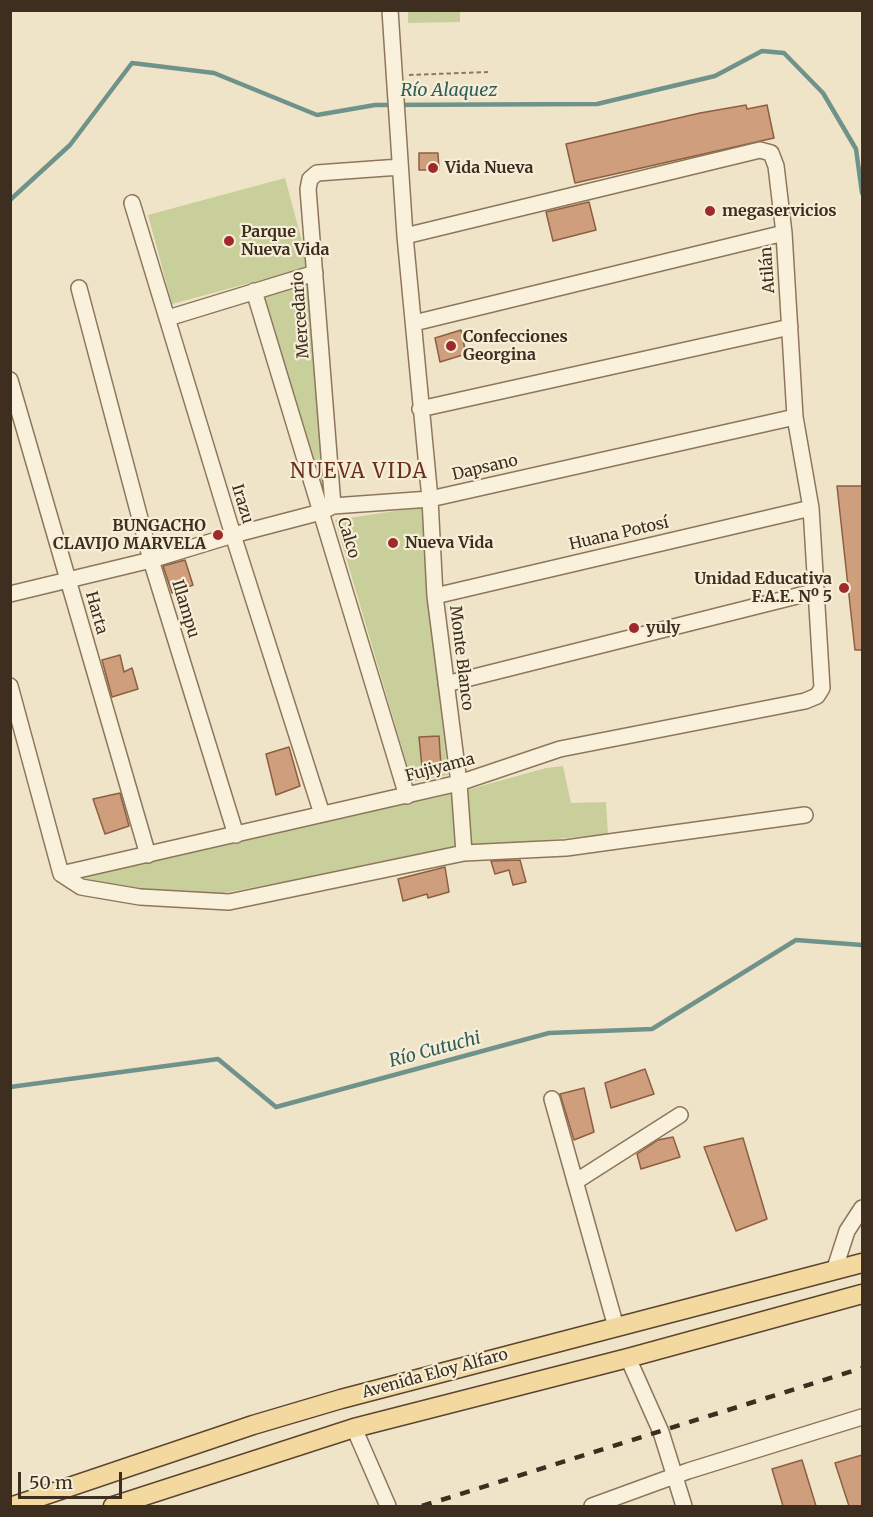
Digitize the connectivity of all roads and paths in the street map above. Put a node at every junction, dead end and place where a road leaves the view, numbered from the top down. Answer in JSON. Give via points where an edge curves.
{"nodes":[{"id":1,"x":390,"y":10,"type":"edge"},
{"id":2,"x":488,"y":72,"type":"dead end"},
{"id":3,"x":394,"y":79,"type":"junction"},
{"id":4,"x":400,"y":167,"type":"junction"},
{"id":5,"x":132,"y":203,"type":"dead end"},
{"id":6,"x":784,"y":233,"type":"junction"},
{"id":7,"x":405,"y":236,"type":"junction"},
{"id":8,"x":315,"y":273,"type":"junction"},
{"id":9,"x":79,"y":288,"type":"dead end"},
{"id":10,"x":254,"y":291,"type":"junction"},
{"id":11,"x":168,"y":318,"type":"junction"},
{"id":12,"x":414,"y":323,"type":"junction"},
{"id":13,"x":790,"y":327,"type":"junction"},
{"id":14,"x":10,"y":380,"type":"edge"},
{"id":15,"x":420,"y":409,"type":"junction"},
{"id":16,"x":795,"y":417,"type":"junction"},
{"id":17,"x":430,"y":499,"type":"junction"},
{"id":18,"x":811,"y":508,"type":"junction"},
{"id":19,"x":327,"y":509,"type":"junction"},
{"id":20,"x":233,"y":535,"type":"junction"},
{"id":21,"x":151,"y":560,"type":"junction"},
{"id":22,"x":68,"y":582,"type":"junction"},
{"id":23,"x":817,"y":591,"type":"junction"},
{"id":24,"x":10,"y":594,"type":"edge"},
{"id":25,"x":435,"y":596,"type":"junction"},
{"id":26,"x":446,"y":684,"type":"junction"},
{"id":27,"x":10,"y":686,"type":"edge"},
{"id":28,"x":822,"y":688,"type":"joint"},
{"id":29,"x":459,"y":783,"type":"junction"},
{"id":30,"x":407,"y":796,"type":"junction"},
{"id":31,"x":322,"y":814,"type":"junction"},
{"id":32,"x":805,"y":815,"type":"dead end"},
{"id":33,"x":236,"y":835,"type":"junction"},
{"id":34,"x":464,"y":853,"type":"junction"},
{"id":35,"x":148,"y":855,"type":"junction"},
{"id":36,"x":61,"y":874,"type":"junction"},
{"id":37,"x":552,"y":1099,"type":"dead end"},
{"id":38,"x":680,"y":1115,"type":"dead end"},
{"id":39,"x":575,"y":1182,"type":"junction"},
{"id":40,"x":862,"y":1208,"type":"edge"},
{"id":41,"x":862,"y":1263,"type":"edge"},
{"id":42,"x":834,"y":1271,"type":"junction"},
{"id":43,"x":862,"y":1294,"type":"edge"},
{"id":44,"x":616,"y":1327,"type":"junction"},
{"id":45,"x":628,"y":1358,"type":"junction"},
{"id":46,"x":862,"y":1417,"type":"edge"},
{"id":47,"x":354,"y":1428,"type":"junction"},
{"id":48,"x":676,"y":1476,"type":"junction"},
{"id":49,"x":13,"y":1506,"type":"edge"},
{"id":50,"x":113,"y":1506,"type":"edge"},
{"id":51,"x":388,"y":1506,"type":"edge"},
{"id":52,"x":592,"y":1506,"type":"edge"},
{"id":53,"x":684,"y":1506,"type":"edge"}],
"edges":[{"from":1,"to":3,"type":"street"},
{"from":2,"to":3,"type":"path"},
{"from":3,"to":4,"type":"street","name":"Monte Blanco"},
{"from":4,"to":7,"type":"street","name":"Monte Blanco"},
{"from":4,"to":8,"type":"street","name":"Mercedario","via":[[317,172],[310,179]]},
{"from":5,"to":11,"type":"street","name":"Irazu"},
{"from":6,"to":7,"type":"street","name":"Atilán","via":[[776,166],[771,153],[760,150]]},
{"from":6,"to":12,"type":"street"},
{"from":6,"to":13,"type":"street","name":"Atilán"},
{"from":7,"to":12,"type":"street","name":"Monte Blanco"},
{"from":8,"to":10,"type":"street"},
{"from":8,"to":19,"type":"street","name":"Mercedario"},
{"from":9,"to":21,"type":"street","name":"Illampu"},
{"from":10,"to":11,"type":"street"},
{"from":10,"to":19,"type":"street","name":"Calco"},
{"from":11,"to":20,"type":"street","name":"Irazu"},
{"from":12,"to":15,"type":"street","name":"Monte Blanco"},
{"from":13,"to":15,"type":"street"},
{"from":13,"to":16,"type":"street","name":"Atilán"},
{"from":14,"to":22,"type":"street","name":"Harta"},
{"from":15,"to":17,"type":"street","name":"Monte Blanco"},
{"from":16,"to":17,"type":"street","name":"Dapsano"},
{"from":16,"to":18,"type":"street","name":"Atilán"},
{"from":17,"to":19,"type":"street","name":"Dapsano"},
{"from":17,"to":25,"type":"street","name":"Monte Blanco"},
{"from":18,"to":23,"type":"street","name":"Atilán"},
{"from":18,"to":25,"type":"street","name":"Huana Potosí"},
{"from":19,"to":20,"type":"street","name":"Dapsano"},
{"from":19,"to":30,"type":"street","name":"Calco"},
{"from":20,"to":21,"type":"street","name":"Dapsano"},
{"from":20,"to":31,"type":"street","name":"Irazu"},
{"from":21,"to":22,"type":"street","name":"Dapsano"},
{"from":21,"to":33,"type":"street","name":"Illampu"},
{"from":22,"to":24,"type":"street","name":"Dapsano"},
{"from":22,"to":35,"type":"street","name":"Harta"},
{"from":23,"to":26,"type":"street"},
{"from":23,"to":28,"type":"street","name":"Atilán"},
{"from":25,"to":26,"type":"street","name":"Monte Blanco"},
{"from":26,"to":29,"type":"street","name":"Monte Blanco"},
{"from":27,"to":36,"type":"street"},
{"from":28,"to":29,"type":"street","name":"Fujiyama","via":[[817,696],[805,701],[560,749]]},
{"from":29,"to":30,"type":"street","name":"Fujiyama"},
{"from":29,"to":34,"type":"street","name":"Monte Blanco"},
{"from":30,"to":31,"type":"street","name":"Fujiyama"},
{"from":31,"to":33,"type":"street","name":"Fujiyama"},
{"from":32,"to":34,"type":"street","via":[[566,848]]},
{"from":33,"to":35,"type":"street","name":"Fujiyama"},
{"from":34,"to":36,"type":"street","via":[[229,902],[140,897],[81,887]]},
{"from":35,"to":36,"type":"street","name":"Fujiyama"},
{"from":37,"to":39,"type":"street"},
{"from":38,"to":39,"type":"street"},
{"from":39,"to":44,"type":"street"},
{"from":40,"to":42,"type":"street","via":[[847,1231]]},
{"from":41,"to":42,"type":"main road","name":"Avenida Eloy Alfaro"},
{"from":42,"to":44,"type":"main road","name":"Avenida Eloy Alfaro"},
{"from":43,"to":45,"type":"main road","name":"Avenida Eloy Alfaro"},
{"from":44,"to":49,"type":"main road","name":"Avenida Eloy Alfaro","via":[[341,1399]]},
{"from":45,"to":47,"type":"main road","name":"Avenida Eloy Alfaro"},
{"from":45,"to":48,"type":"street"},
{"from":46,"to":48,"type":"street"},
{"from":47,"to":50,"type":"main road","name":"Avenida Eloy Alfaro"},
{"from":47,"to":51,"type":"street"},
{"from":48,"to":52,"type":"street"},
{"from":48,"to":53,"type":"street"}]}
